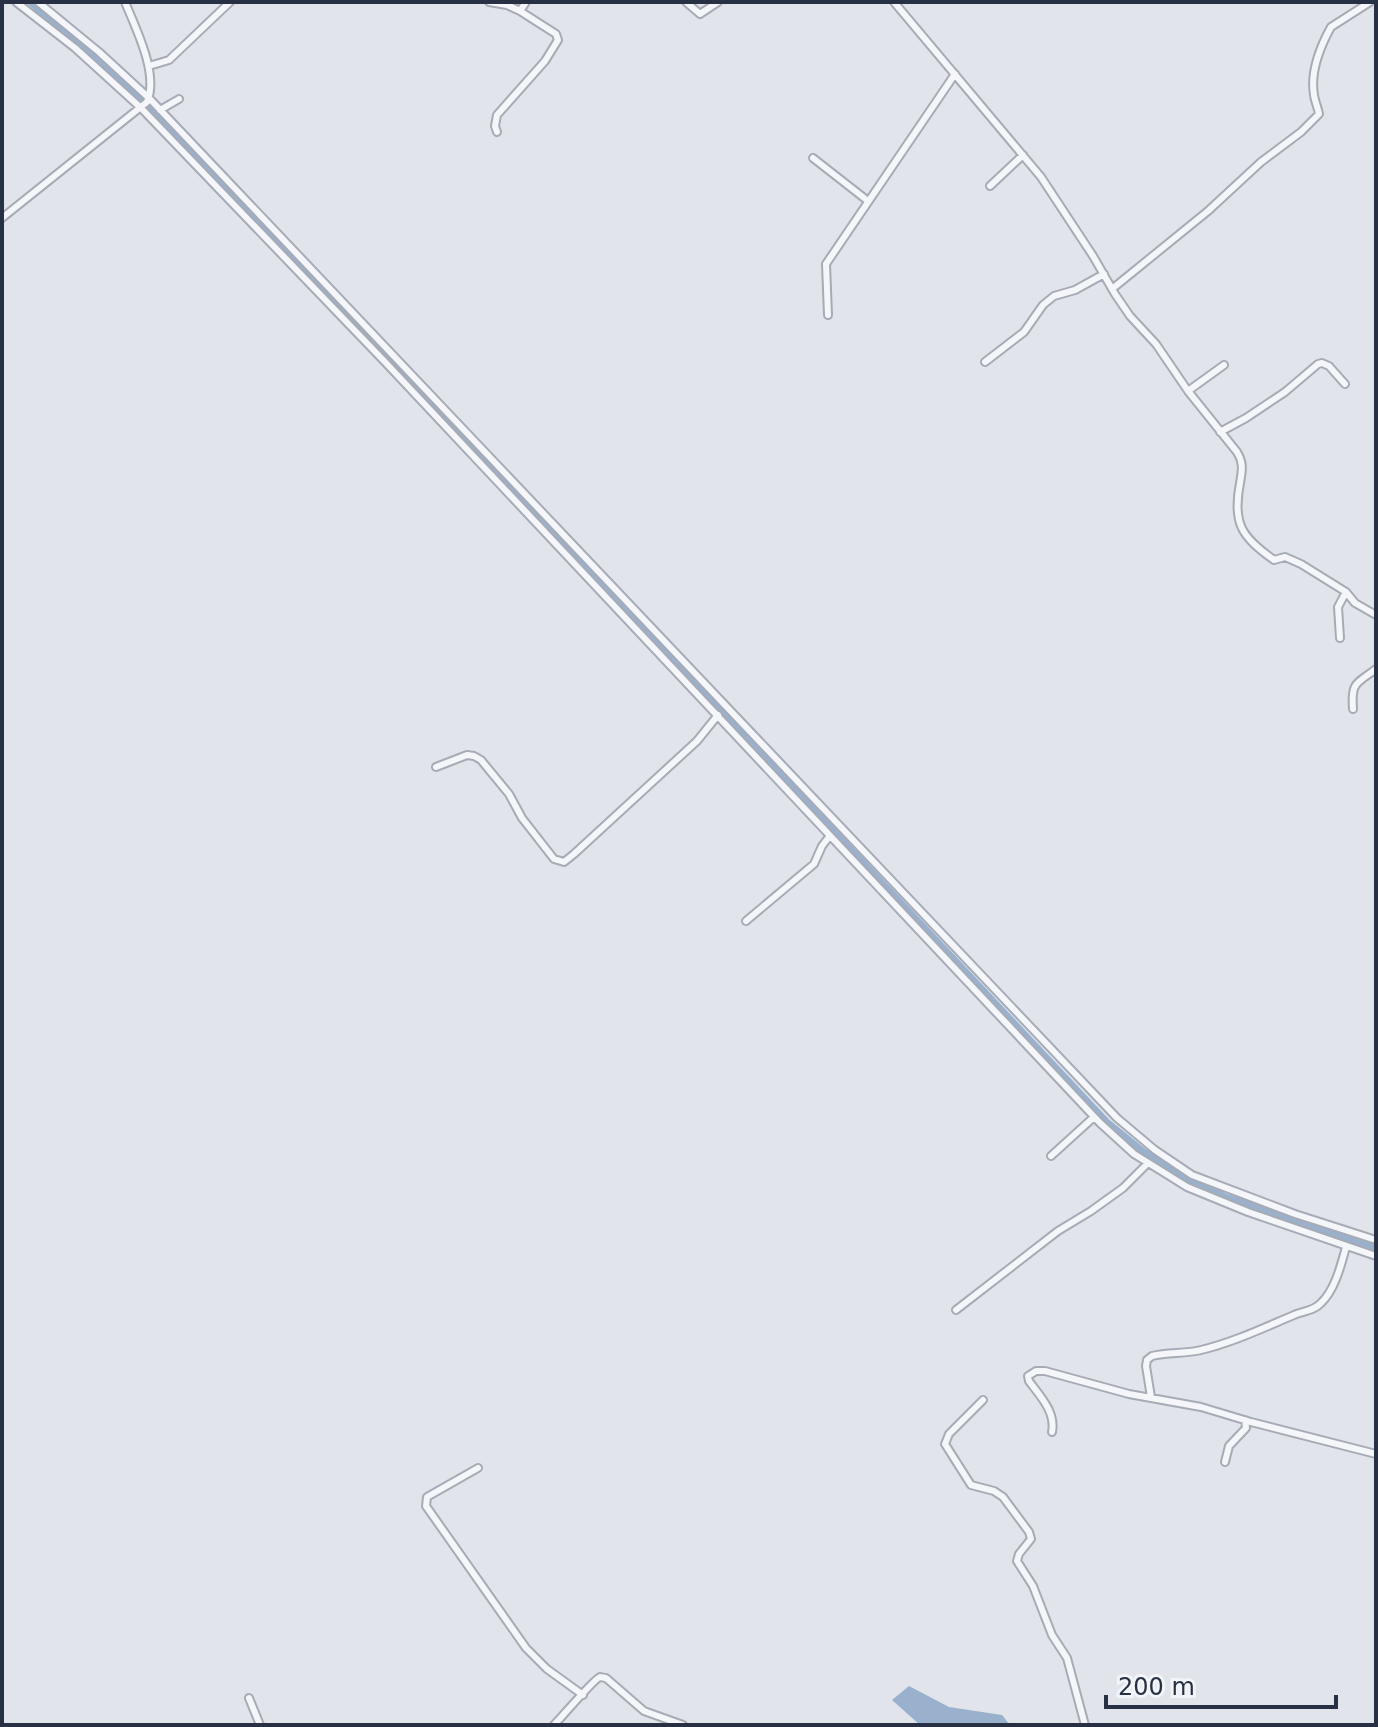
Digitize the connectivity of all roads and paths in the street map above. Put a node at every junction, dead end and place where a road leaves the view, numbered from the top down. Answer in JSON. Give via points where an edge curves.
{"nodes":[{"id":1,"x":16,"y":2,"type":"edge"},
{"id":2,"x":38,"y":2,"type":"edge"},
{"id":3,"x":125,"y":2,"type":"edge"},
{"id":4,"x":230,"y":2,"type":"edge"},
{"id":5,"x":489,"y":2,"type":"edge"},
{"id":6,"x":526,"y":2,"type":"edge"},
{"id":7,"x":686,"y":2,"type":"edge"},
{"id":8,"x":718,"y":2,"type":"edge"},
{"id":9,"x":894,"y":2,"type":"edge"},
{"id":10,"x":1370,"y":2,"type":"edge"},
{"id":11,"x":520,"y":11,"type":"junction"},
{"id":12,"x":149,"y":66,"type":"junction"},
{"id":13,"x":955,"y":74,"type":"junction"},
{"id":14,"x":179,"y":99,"type":"dead end"},
{"id":15,"x":144,"y":103,"type":"junction"},
{"id":16,"x":160,"y":110,"type":"junction"},
{"id":17,"x":497,"y":132,"type":"dead end"},
{"id":18,"x":1023,"y":155,"type":"junction"},
{"id":19,"x":813,"y":158,"type":"dead end"},
{"id":20,"x":990,"y":186,"type":"dead end"},
{"id":21,"x":868,"y":201,"type":"junction"},
{"id":22,"x":2,"y":218,"type":"edge"},
{"id":23,"x":1104,"y":274,"type":"junction"},
{"id":24,"x":1112,"y":289,"type":"junction"},
{"id":25,"x":828,"y":315,"type":"dead end"},
{"id":26,"x":985,"y":362,"type":"dead end"},
{"id":27,"x":1224,"y":365,"type":"dead end"},
{"id":28,"x":1345,"y":384,"type":"dead end"},
{"id":29,"x":1188,"y":391,"type":"junction"},
{"id":30,"x":1220,"y":432,"type":"junction"},
{"id":31,"x":1346,"y":592,"type":"junction"},
{"id":32,"x":1376,"y":615,"type":"edge"},
{"id":33,"x":1340,"y":638,"type":"dead end"},
{"id":34,"x":1376,"y":669,"type":"edge"},
{"id":35,"x":1353,"y":709,"type":"dead end"},
{"id":36,"x":718,"y":715,"type":"junction"},
{"id":37,"x":436,"y":767,"type":"dead end"},
{"id":38,"x":829,"y":837,"type":"junction"},
{"id":39,"x":746,"y":921,"type":"dead end"},
{"id":40,"x":1094,"y":1117,"type":"junction"},
{"id":41,"x":1051,"y":1156,"type":"dead end"},
{"id":42,"x":1148,"y":1163,"type":"junction"},
{"id":43,"x":1376,"y":1240,"type":"edge"},
{"id":44,"x":1346,"y":1247,"type":"junction"},
{"id":45,"x":1376,"y":1256,"type":"edge"},
{"id":46,"x":956,"y":1310,"type":"dead end"},
{"id":47,"x":1151,"y":1397,"type":"junction"},
{"id":48,"x":983,"y":1400,"type":"dead end"},
{"id":49,"x":1245,"y":1420,"type":"junction"},
{"id":50,"x":1052,"y":1432,"type":"dead end"},
{"id":51,"x":1376,"y":1454,"type":"edge"},
{"id":52,"x":1225,"y":1462,"type":"dead end"},
{"id":53,"x":478,"y":1468,"type":"dead end"},
{"id":54,"x":583,"y":1695,"type":"junction"},
{"id":55,"x":249,"y":1698,"type":"dead end"},
{"id":56,"x":260,"y":1725,"type":"edge"},
{"id":57,"x":554,"y":1725,"type":"edge"},
{"id":58,"x":683,"y":1725,"type":"edge"},
{"id":59,"x":1085,"y":1725,"type":"edge"}],
"edges":[{"from":1,"to":15,"type":"street"},
{"from":2,"to":15,"type":"street","via":[[99,52]]},
{"from":3,"to":12,"type":"street"},
{"from":4,"to":12,"type":"street","via":[[169,60]]},
{"from":5,"to":11,"type":"street"},
{"from":6,"to":11,"type":"street"},
{"from":7,"to":8,"type":"street","via":[[700,14]]},
{"from":9,"to":13,"type":"street"},
{"from":10,"to":24,"type":"street","via":[[1328,33],[1315,63],[1315,119]]},
{"from":11,"to":17,"type":"street","via":[[558,40],[497,115]]},
{"from":12,"to":15,"type":"street","via":[[151,86]]},
{"from":13,"to":18,"type":"street"},
{"from":13,"to":21,"type":"street"},
{"from":14,"to":16,"type":"street"},
{"from":15,"to":16,"type":"street"},
{"from":15,"to":22,"type":"street"},
{"from":15,"to":36,"type":"street"},
{"from":16,"to":43,"type":"street","via":[[1117,1118],[1192,1175]]},
{"from":18,"to":20,"type":"street"},
{"from":18,"to":23,"type":"street"},
{"from":19,"to":21,"type":"street"},
{"from":21,"to":25,"type":"street","via":[[826,264]]},
{"from":23,"to":24,"type":"street"},
{"from":23,"to":26,"type":"street","via":[[1054,296],[1024,332]]},
{"from":24,"to":29,"type":"street"},
{"from":27,"to":29,"type":"street"},
{"from":28,"to":30,"type":"street","via":[[1329,366],[1318,364],[1285,392]]},
{"from":29,"to":30,"type":"street"},
{"from":30,"to":31,"type":"street","via":[[1242,460],[1237,506],[1245,537],[1274,560],[1285,557],[1301,564]]},
{"from":31,"to":32,"type":"street"},
{"from":31,"to":33,"type":"street","via":[[1338,607]]},
{"from":34,"to":35,"type":"street","via":[[1354,685]]},
{"from":36,"to":37,"type":"street","via":[[697,741],[564,862],[554,859],[481,760],[467,755]]},
{"from":36,"to":38,"type":"street"},
{"from":38,"to":39,"type":"street","via":[[814,864]]},
{"from":38,"to":40,"type":"street"},
{"from":40,"to":41,"type":"street"},
{"from":40,"to":42,"type":"street"},
{"from":42,"to":44,"type":"street","via":[[1187,1187]]},
{"from":42,"to":46,"type":"street","via":[[1123,1188]]},
{"from":44,"to":45,"type":"street"},
{"from":44,"to":47,"type":"street","via":[[1331,1289],[1313,1309],[1212,1347],[1152,1356],[1146,1366]]},
{"from":47,"to":49,"type":"street"},
{"from":47,"to":50,"type":"street","via":[[1036,1371],[1029,1381],[1053,1419]]},
{"from":48,"to":59,"type":"street","via":[[945,1444],[971,1485],[1003,1497],[1029,1532],[1031,1539],[1017,1561],[1067,1658]]},
{"from":49,"to":51,"type":"street"},
{"from":49,"to":52,"type":"street","via":[[1246,1428],[1229,1446]]},
{"from":53,"to":54,"type":"street","via":[[427,1497],[426,1506],[526,1648]]},
{"from":54,"to":57,"type":"street"},
{"from":54,"to":58,"type":"street","via":[[591,1683],[606,1678],[644,1711]]},
{"from":55,"to":56,"type":"street"}]}
